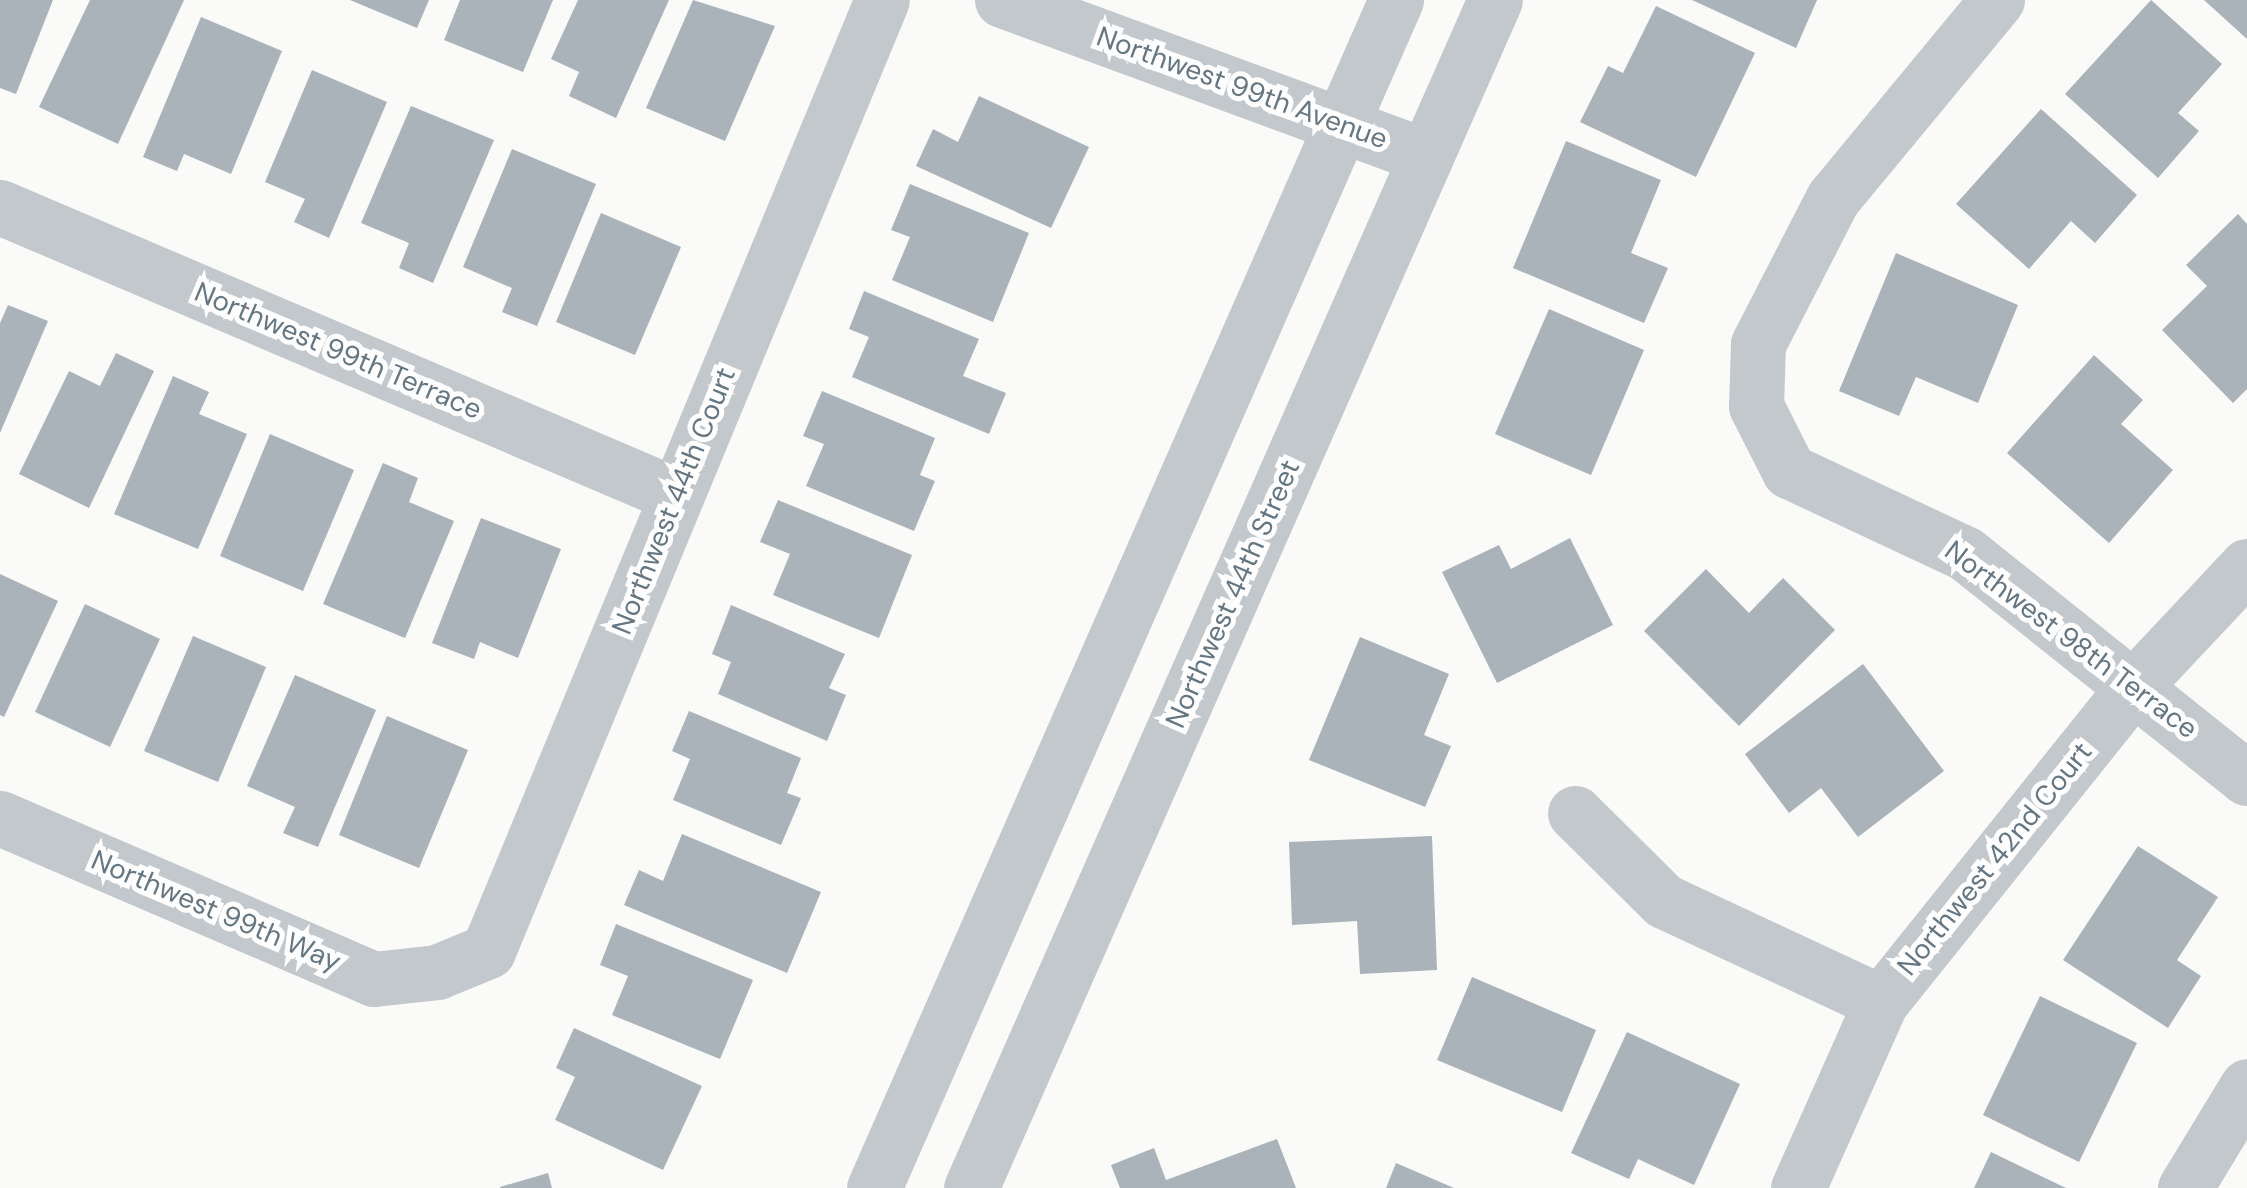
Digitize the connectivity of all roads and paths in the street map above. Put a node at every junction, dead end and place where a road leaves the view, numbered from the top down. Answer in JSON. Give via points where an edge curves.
{"nodes":[{"id":1,"x":882,"y":0,"type":"edge"},
{"id":2,"x":1002,"y":0,"type":"edge"},
{"id":3,"x":1396,"y":0,"type":"edge"},
{"id":4,"x":1495,"y":0,"type":"edge"},
{"id":5,"x":1997,"y":0,"type":"edge"},
{"id":6,"x":1342,"y":123,"type":"junction"},
{"id":7,"x":1426,"y":156,"type":"junction"},
{"id":8,"x":0,"y":207,"type":"edge"},
{"id":9,"x":676,"y":494,"type":"junction"},
{"id":10,"x":2247,"y":566,"type":"edge"},
{"id":11,"x":2136,"y":684,"type":"junction"},
{"id":12,"x":2247,"y":778,"type":"edge"},
{"id":13,"x":1574,"y":814,"type":"dead end"},
{"id":14,"x":0,"y":818,"type":"edge"},
{"id":15,"x":437,"y":972,"type":"joint"},
{"id":16,"x":1880,"y":1002,"type":"junction"},
{"id":17,"x":2247,"y":1086,"type":"edge"},
{"id":18,"x":874,"y":1188,"type":"edge"},
{"id":19,"x":971,"y":1188,"type":"edge"},
{"id":20,"x":1798,"y":1188,"type":"edge"},
{"id":21,"x":2185,"y":1188,"type":"edge"}],
"edges":[{"from":1,"to":9,"type":"street","name":"Northwest 44th Court"},
{"from":2,"to":6,"type":"street","name":"Northwest 99th Avenue"},
{"from":3,"to":6,"type":"street"},
{"from":4,"to":7,"type":"street","name":"Northwest 44th Street"},
{"from":5,"to":11,"type":"street","name":"Northwest 98th Terrace","via":[[1833,198],[1758,344],[1756,406],[1788,470],[1966,554]]},
{"from":6,"to":7,"type":"street","name":"Northwest 99th Avenue"},
{"from":6,"to":18,"type":"street"},
{"from":7,"to":19,"type":"street","name":"Northwest 44th Street"},
{"from":8,"to":9,"type":"street","name":"Northwest 99th Terrace"},
{"from":9,"to":15,"type":"street","name":"Northwest 44th Court","via":[[488,952]]},
{"from":10,"to":11,"type":"street","name":"Northwest 42nd Court"},
{"from":11,"to":12,"type":"street","name":"Northwest 98th Terrace"},
{"from":11,"to":16,"type":"street","name":"Northwest 42nd Court"},
{"from":13,"to":16,"type":"street","via":[[1664,901]]},
{"from":14,"to":15,"type":"street","name":"Northwest 99th Way","via":[[374,979]]},
{"from":16,"to":20,"type":"street","name":"Northwest 42nd Court"},
{"from":17,"to":21,"type":"street"}]}
